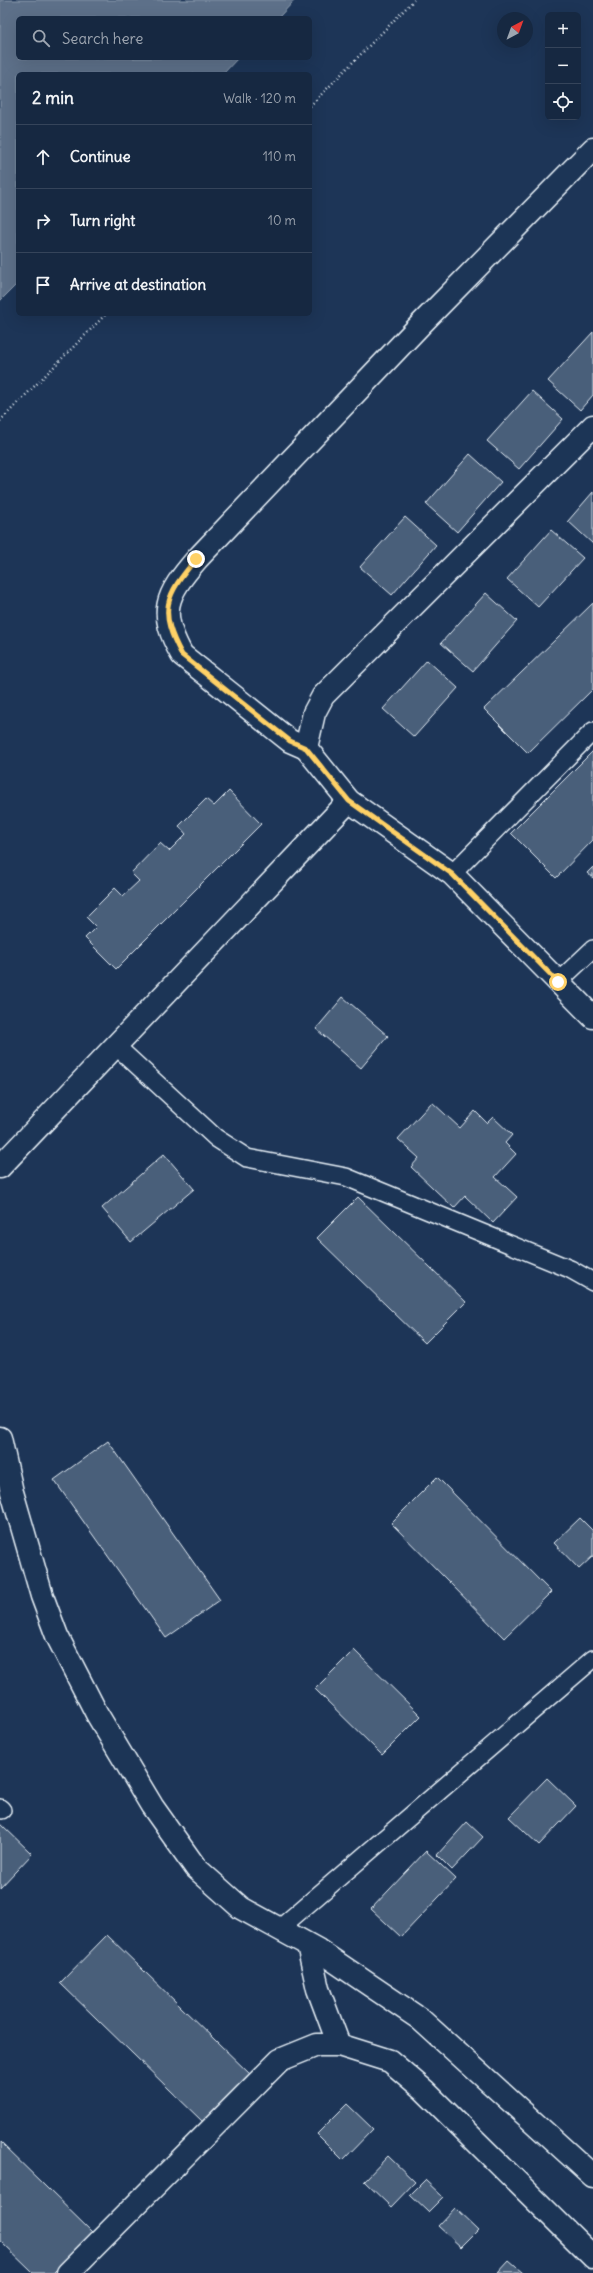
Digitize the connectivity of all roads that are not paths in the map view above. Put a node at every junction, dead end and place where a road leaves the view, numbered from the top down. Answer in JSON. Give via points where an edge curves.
{"nodes":[{"id":1,"x":593,"y":149,"type":"edge"},
{"id":2,"x":593,"y":426,"type":"edge"},
{"id":3,"x":593,"y":731,"type":"edge"},
{"id":4,"x":306,"y":748,"type":"junction"},
{"id":5,"x":349,"y":801,"type":"junction"},
{"id":6,"x":452,"y":874,"type":"junction"},
{"id":7,"x":593,"y":949,"type":"edge"},
{"id":8,"x":558,"y":982,"type":"junction"},
{"id":9,"x":593,"y":1017,"type":"edge"},
{"id":10,"x":115,"y":1045,"type":"junction"},
{"id":11,"x":0,"y":1167,"type":"edge"},
{"id":12,"x":593,"y":1282,"type":"edge"},
{"id":13,"x":0,"y":1438,"type":"edge"},
{"id":14,"x":593,"y":1659,"type":"edge"},
{"id":15,"x":279,"y":1929,"type":"junction"},
{"id":16,"x":308,"y":1945,"type":"junction"},
{"id":17,"x":339,"y":2044,"type":"junction"},
{"id":18,"x":593,"y":2176,"type":"edge"},
{"id":19,"x":593,"y":2257,"type":"edge"},
{"id":20,"x":68,"y":2273,"type":"edge"}],
"edges":[{"from":1,"to":4,"type":"street","via":[[196,559],[170,595],[167,616],[172,636],[182,655],[290,741]]},
{"from":2,"to":4,"type":"street","via":[[323,696],[314,713]]},
{"from":3,"to":6,"type":"lane"},
{"from":4,"to":5,"type":"street"},
{"from":5,"to":6,"type":"street"},
{"from":5,"to":10,"type":"street"},
{"from":6,"to":8,"type":"street"},
{"from":7,"to":8,"type":"lane"},
{"from":8,"to":9,"type":"street"},
{"from":10,"to":11,"type":"street"},
{"from":10,"to":12,"type":"lane","via":[[216,1138],[247,1158],[346,1177],[570,1269]]},
{"from":13,"to":15,"type":"street","via":[[12,1492],[42,1596],[57,1636],[97,1714],[152,1806],[196,1868],[241,1908]]},
{"from":14,"to":15,"type":"lane"},
{"from":15,"to":16,"type":"street"},
{"from":16,"to":17,"type":"street","via":[[318,1989]]},
{"from":16,"to":18,"type":"street","via":[[420,2019]]},
{"from":17,"to":19,"type":"street","via":[[390,2061],[435,2101]]},
{"from":17,"to":20,"type":"street","via":[[317,2045],[280,2060]]}]}
